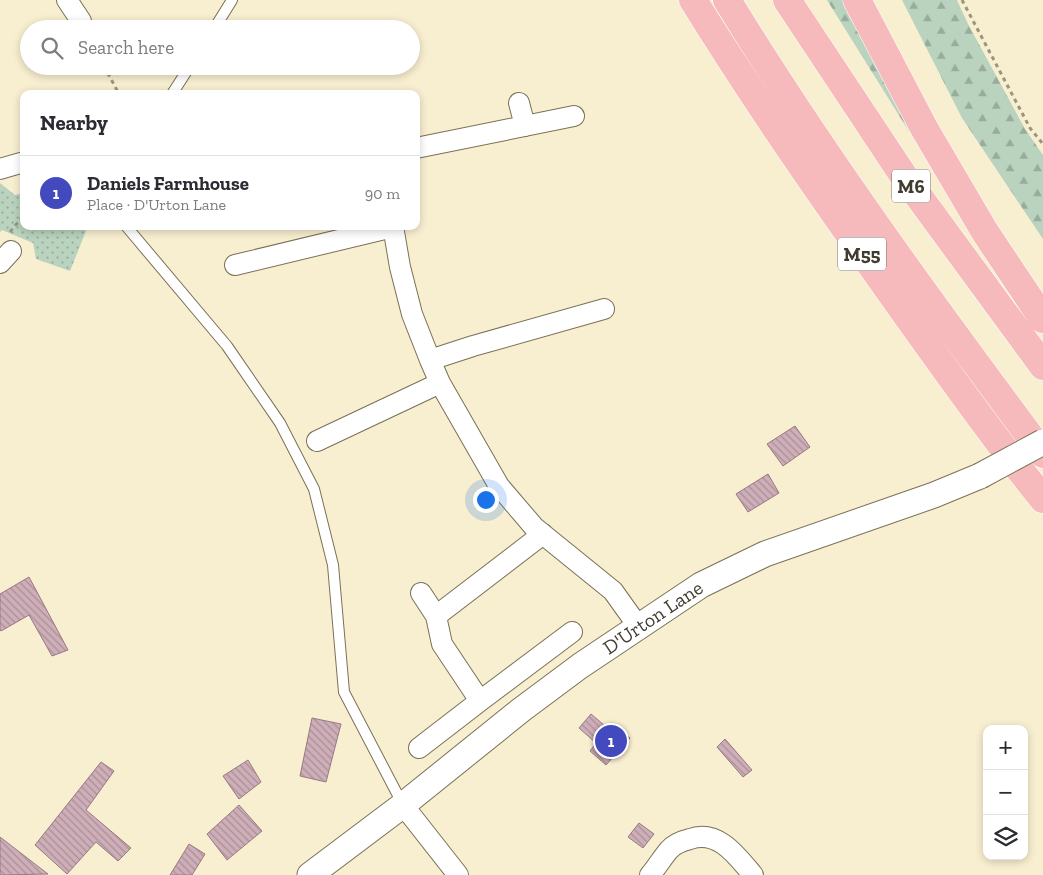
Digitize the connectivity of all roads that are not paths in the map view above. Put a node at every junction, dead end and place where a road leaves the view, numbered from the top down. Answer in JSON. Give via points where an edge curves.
{"nodes":[{"id":1,"x":67,"y":0,"type":"edge"},
{"id":2,"x":232,"y":0,"type":"edge"},
{"id":3,"x":693,"y":0,"type":"edge"},
{"id":4,"x":727,"y":0,"type":"edge"},
{"id":5,"x":787,"y":0,"type":"edge"},
{"id":6,"x":857,"y":0,"type":"edge"},
{"id":7,"x":873,"y":0,"type":"edge"},
{"id":8,"x":80,"y":20,"type":"edge"},
{"id":9,"x":220,"y":20,"type":"edge"},
{"id":10,"x":184,"y":75,"type":"edge"},
{"id":11,"x":175,"y":90,"type":"edge"},
{"id":12,"x":519,"y":103,"type":"dead end"},
{"id":13,"x":574,"y":116,"type":"dead end"},
{"id":14,"x":525,"y":126,"type":"junction"},
{"id":15,"x":420,"y":147,"type":"edge"},
{"id":16,"x":20,"y":163,"type":"edge"},
{"id":17,"x":0,"y":169,"type":"edge"},
{"id":18,"x":129,"y":230,"type":"edge"},
{"id":19,"x":377,"y":230,"type":"edge"},
{"id":20,"x":394,"y":230,"type":"edge"},
{"id":21,"x":235,"y":265,"type":"dead end"},
{"id":22,"x":1043,"y":290,"type":"edge"},
{"id":23,"x":604,"y":309,"type":"dead end"},
{"id":24,"x":1043,"y":319,"type":"edge"},
{"id":25,"x":430,"y":360,"type":"junction"},
{"id":26,"x":1043,"y":366,"type":"edge"},
{"id":27,"x":440,"y":383,"type":"junction"},
{"id":28,"x":317,"y":441,"type":"dead end"},
{"id":29,"x":1043,"y":442,"type":"edge"},
{"id":30,"x":1043,"y":454,"type":"edge"},
{"id":31,"x":1043,"y":499,"type":"edge"},
{"id":32,"x":543,"y":534,"type":"junction"},
{"id":33,"x":421,"y":593,"type":"dead end"},
{"id":34,"x":436,"y":616,"type":"junction"},
{"id":35,"x":638,"y":626,"type":"junction"},
{"id":36,"x":572,"y":632,"type":"dead end"},
{"id":37,"x":480,"y":700,"type":"junction"},
{"id":38,"x":419,"y":748,"type":"dead end"},
{"id":39,"x":403,"y":804,"type":"junction"},
{"id":40,"x":310,"y":875,"type":"edge"},
{"id":41,"x":458,"y":875,"type":"edge"},
{"id":42,"x":650,"y":875,"type":"edge"},
{"id":43,"x":753,"y":875,"type":"edge"}],
"edges":[{"from":1,"to":8,"type":"street"},
{"from":2,"to":9,"type":"lane"},
{"from":3,"to":31,"type":"highway","number":"M55","via":[[836,216]]},
{"from":4,"to":30,"type":"highway","number":"M6","via":[[865,210]]},
{"from":5,"to":26,"type":"highway","number":"M6","via":[[903,175]]},
{"from":6,"to":24,"type":"highway","via":[[924,128],[985,232]]},
{"from":7,"to":22,"type":"highway","via":[[937,120]]},
{"from":10,"to":11,"type":"lane"},
{"from":12,"to":14,"type":"street"},
{"from":13,"to":14,"type":"street"},
{"from":14,"to":15,"type":"street"},
{"from":16,"to":17,"type":"street"},
{"from":18,"to":39,"type":"lane","via":[[227,346],[280,423],[314,489],[332,565],[344,692]]},
{"from":19,"to":21,"type":"street"},
{"from":20,"to":25,"type":"street","via":[[412,314]]},
{"from":23,"to":25,"type":"street"},
{"from":25,"to":27,"type":"street"},
{"from":27,"to":28,"type":"street"},
{"from":27,"to":32,"type":"street","via":[[499,486]]},
{"from":29,"to":35,"type":"street","name":"D'Urton Lane","bridge":true,"via":[[980,476],[934,495],[765,554],[701,585]]},
{"from":32,"to":34,"type":"street"},
{"from":32,"to":35,"type":"street","via":[[612,591]]},
{"from":33,"to":34,"type":"street"},
{"from":34,"to":37,"type":"street","via":[[442,644]]},
{"from":35,"to":39,"type":"street","name":"D'Urton Lane","via":[[521,710]]},
{"from":36,"to":37,"type":"street"},
{"from":37,"to":38,"type":"street"},
{"from":39,"to":40,"type":"street","name":"D'Urton Lane"},
{"from":39,"to":41,"type":"street"},
{"from":42,"to":43,"type":"street","via":[[670,849],[693,837],[721,842]]}]}
